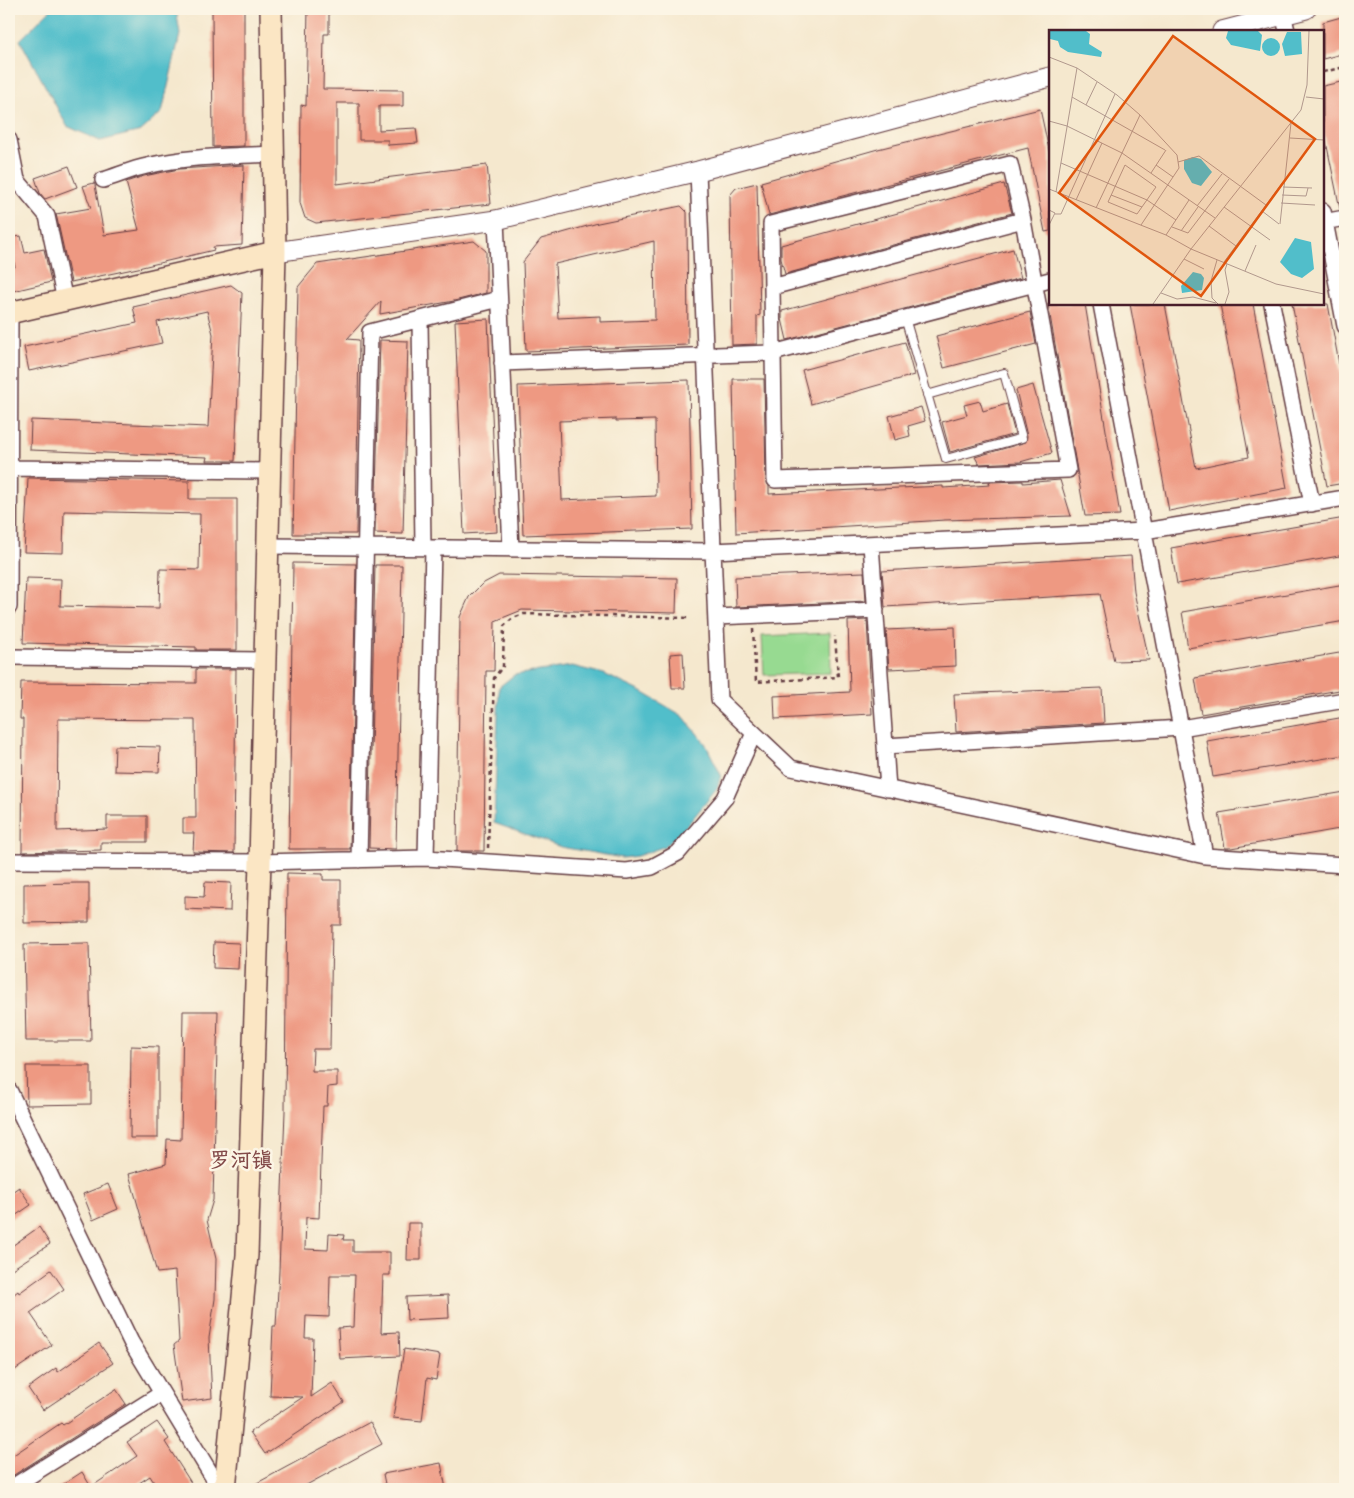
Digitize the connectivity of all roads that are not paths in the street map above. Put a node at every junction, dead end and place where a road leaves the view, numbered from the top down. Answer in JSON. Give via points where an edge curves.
{"nodes":[{"id":1,"x":272,"y":9,"type":"edge"},
{"id":2,"x":1306,"y":9,"type":"edge"},
{"id":3,"x":1285,"y":18,"type":"edge"},
{"id":4,"x":1227,"y":30,"type":"edge"},
{"id":5,"x":1049,"y":77,"type":"edge"},
{"id":6,"x":9,"y":140,"type":"edge"},
{"id":7,"x":273,"y":154,"type":"junction"},
{"id":8,"x":698,"y":171,"type":"junction"},
{"id":9,"x":103,"y":180,"type":"dead end"},
{"id":10,"x":1345,"y":218,"type":"edge"},
{"id":11,"x":1324,"y":219,"type":"edge"},
{"id":12,"x":496,"y":220,"type":"junction"},
{"id":13,"x":1023,"y":220,"type":"junction"},
{"id":14,"x":1324,"y":224,"type":"edge"},
{"id":15,"x":275,"y":252,"type":"junction"},
{"id":16,"x":1049,"y":280,"type":"edge"},
{"id":17,"x":1034,"y":284,"type":"junction"},
{"id":18,"x":772,"y":287,"type":"junction"},
{"id":19,"x":499,"y":299,"type":"junction"},
{"id":20,"x":65,"y":301,"type":"junction"},
{"id":21,"x":1101,"y":305,"type":"edge"},
{"id":22,"x":1272,"y":305,"type":"edge"},
{"id":23,"x":10,"y":313,"type":"edge"},
{"id":24,"x":905,"y":318,"type":"junction"},
{"id":25,"x":420,"y":319,"type":"junction"},
{"id":26,"x":1345,"y":326,"type":"edge"},
{"id":27,"x":773,"y":352,"type":"junction"},
{"id":28,"x":706,"y":355,"type":"junction"},
{"id":29,"x":502,"y":363,"type":"junction"},
{"id":30,"x":928,"y":395,"type":"junction"},
{"id":31,"x":10,"y":468,"type":"edge"},
{"id":32,"x":270,"y":471,"type":"junction"},
{"id":33,"x":1345,"y":498,"type":"edge"},
{"id":34,"x":1312,"y":504,"type":"junction"},
{"id":35,"x":1144,"y":531,"type":"junction"},
{"id":36,"x":871,"y":544,"type":"junction"},
{"id":37,"x":268,"y":546,"type":"junction"},
{"id":38,"x":365,"y":547,"type":"junction"},
{"id":39,"x":428,"y":547,"type":"junction"},
{"id":40,"x":511,"y":548,"type":"junction"},
{"id":41,"x":713,"y":551,"type":"junction"},
{"id":42,"x":9,"y":607,"type":"edge"},
{"id":43,"x":876,"y":610,"type":"junction"},
{"id":44,"x":716,"y":617,"type":"junction"},
{"id":45,"x":9,"y":657,"type":"edge"},
{"id":46,"x":265,"y":660,"type":"junction"},
{"id":47,"x":1345,"y":700,"type":"edge"},
{"id":48,"x":1180,"y":728,"type":"junction"},
{"id":49,"x":754,"y":733,"type":"junction"},
{"id":50,"x":885,"y":746,"type":"junction"},
{"id":51,"x":888,"y":789,"type":"junction"},
{"id":52,"x":1205,"y":856,"type":"junction"},
{"id":53,"x":426,"y":858,"type":"junction"},
{"id":54,"x":359,"y":860,"type":"junction"},
{"id":55,"x":9,"y":861,"type":"edge"},
{"id":56,"x":260,"y":862,"type":"junction"},
{"id":57,"x":1345,"y":865,"type":"edge"},
{"id":58,"x":9,"y":1090,"type":"edge"},
{"id":59,"x":162,"y":1393,"type":"junction"},
{"id":60,"x":10,"y":1489,"type":"edge"},
{"id":61,"x":220,"y":1489,"type":"edge"},
{"id":62,"x":225,"y":1489,"type":"edge"}],
"edges":[{"from":1,"to":7,"type":"main road"},
{"from":2,"to":3,"type":"street"},
{"from":3,"to":4,"type":"street"},
{"from":5,"to":8,"type":"street"},
{"from":6,"to":20,"type":"street","via":[[17,180],[47,216]]},
{"from":7,"to":9,"type":"street","via":[[183,160],[146,166]]},
{"from":7,"to":15,"type":"main road"},
{"from":8,"to":12,"type":"street"},
{"from":8,"to":28,"type":"street"},
{"from":10,"to":11,"type":"street"},
{"from":12,"to":15,"type":"street"},
{"from":12,"to":19,"type":"street"},
{"from":13,"to":17,"type":"street"},
{"from":13,"to":18,"type":"street"},
{"from":13,"to":18,"type":"street","via":[[1010,164],[771,224]]},
{"from":14,"to":26,"type":"street"},
{"from":15,"to":20,"type":"main road"},
{"from":15,"to":32,"type":"main road"},
{"from":16,"to":17,"type":"street"},
{"from":17,"to":24,"type":"street"},
{"from":17,"to":27,"type":"street","via":[[1068,470],[775,480]]},
{"from":18,"to":27,"type":"street"},
{"from":19,"to":25,"type":"street"},
{"from":19,"to":29,"type":"street"},
{"from":20,"to":23,"type":"main road"},
{"from":21,"to":35,"type":"street"},
{"from":22,"to":34,"type":"street"},
{"from":23,"to":31,"type":"street"},
{"from":24,"to":27,"type":"street"},
{"from":24,"to":30,"type":"lane"},
{"from":25,"to":38,"type":"street","via":[[370,332]]},
{"from":25,"to":39,"type":"street"},
{"from":27,"to":28,"type":"street"},
{"from":28,"to":29,"type":"street"},
{"from":28,"to":41,"type":"street"},
{"from":29,"to":40,"type":"street"},
{"from":30,"to":30,"type":"lane","via":[[946,459],[1022,438],[1004,373]]},
{"from":31,"to":32,"type":"street"},
{"from":31,"to":42,"type":"street"},
{"from":32,"to":37,"type":"main road"},
{"from":33,"to":34,"type":"street"},
{"from":34,"to":35,"type":"street"},
{"from":35,"to":36,"type":"street"},
{"from":35,"to":48,"type":"street"},
{"from":36,"to":41,"type":"street"},
{"from":36,"to":43,"type":"street"},
{"from":37,"to":38,"type":"street"},
{"from":37,"to":46,"type":"main road"},
{"from":38,"to":39,"type":"street"},
{"from":38,"to":54,"type":"street"},
{"from":39,"to":40,"type":"street"},
{"from":39,"to":53,"type":"street"},
{"from":40,"to":41,"type":"street"},
{"from":41,"to":44,"type":"street"},
{"from":43,"to":44,"type":"street"},
{"from":43,"to":50,"type":"street"},
{"from":44,"to":49,"type":"street","via":[[719,700]]},
{"from":45,"to":46,"type":"street"},
{"from":46,"to":56,"type":"main road"},
{"from":47,"to":48,"type":"street"},
{"from":48,"to":50,"type":"street"},
{"from":48,"to":52,"type":"street"},
{"from":49,"to":51,"type":"street","via":[[791,768]]},
{"from":49,"to":53,"type":"street","via":[[726,798],[678,853],[652,867],[627,870]]},
{"from":50,"to":51,"type":"street"},
{"from":51,"to":52,"type":"street"},
{"from":52,"to":57,"type":"street"},
{"from":53,"to":54,"type":"street"},
{"from":54,"to":56,"type":"street"},
{"from":55,"to":56,"type":"street"},
{"from":56,"to":62,"type":"main road","via":[[247,1255]]},
{"from":58,"to":59,"type":"street","via":[[132,1342]]},
{"from":59,"to":60,"type":"street"},
{"from":59,"to":61,"type":"street"}]}
